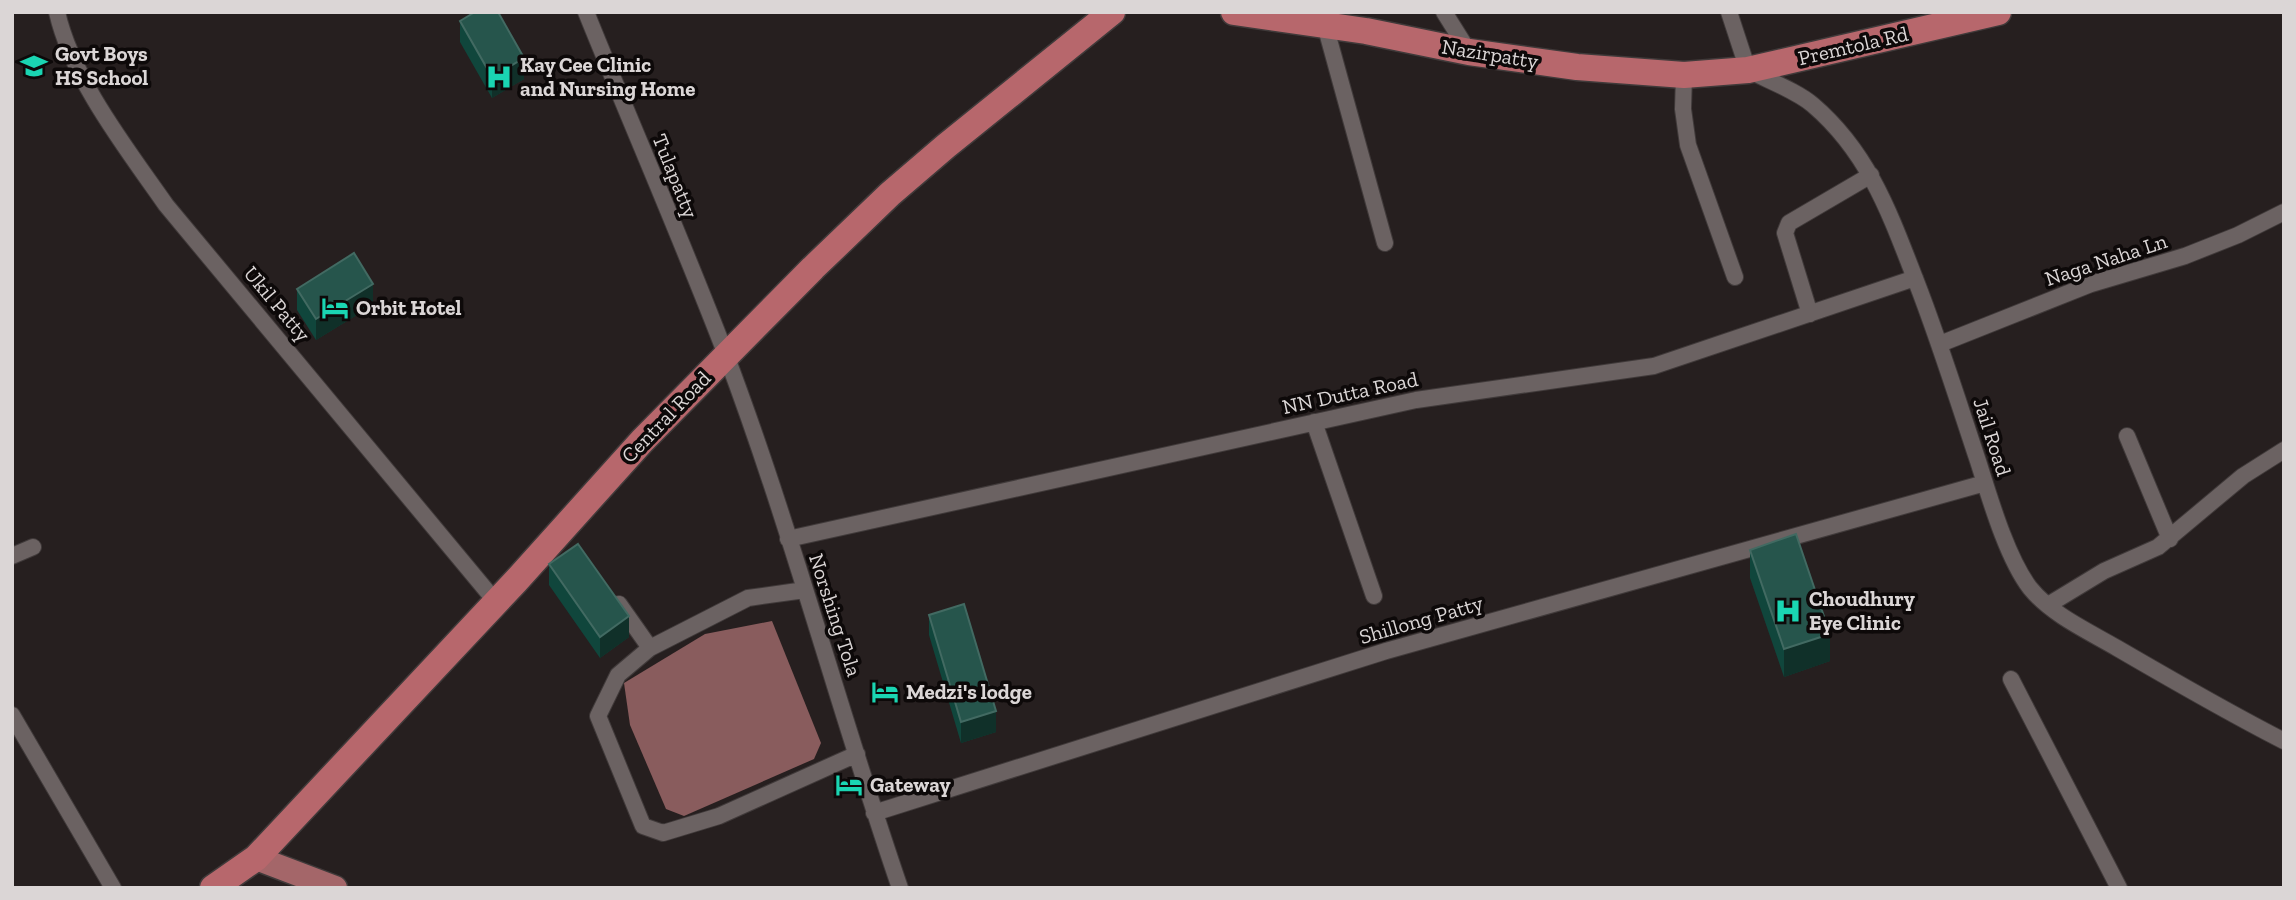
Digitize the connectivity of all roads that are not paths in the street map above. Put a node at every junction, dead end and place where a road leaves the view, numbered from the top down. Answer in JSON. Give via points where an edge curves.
{"nodes":[{"id":1,"x":57,"y":12,"type":"edge"},
{"id":2,"x":586,"y":12,"type":"edge"},
{"id":3,"x":1112,"y":12,"type":"edge"},
{"id":4,"x":1234,"y":12,"type":"edge"},
{"id":5,"x":1444,"y":12,"type":"edge"},
{"id":6,"x":1729,"y":12,"type":"edge"},
{"id":7,"x":1992,"y":13,"type":"edge"},
{"id":8,"x":1325,"y":25,"type":"junction"},
{"id":9,"x":1469,"y":52,"type":"junction"},
{"id":10,"x":1748,"y":70,"type":"junction"},
{"id":11,"x":1684,"y":75,"type":"junction"},
{"id":12,"x":1871,"y":175,"type":"junction"},
{"id":13,"x":2284,"y":212,"type":"edge"},
{"id":14,"x":1385,"y":243,"type":"dead end"},
{"id":15,"x":1735,"y":277,"type":"dead end"},
{"id":16,"x":1915,"y":278,"type":"junction"},
{"id":17,"x":1810,"y":314,"type":"junction"},
{"id":18,"x":1940,"y":344,"type":"junction"},
{"id":19,"x":726,"y":356,"type":"junction"},
{"id":20,"x":1314,"y":422,"type":"junction"},
{"id":21,"x":2127,"y":436,"type":"dead end"},
{"id":22,"x":2284,"y":450,"type":"edge"},
{"id":23,"x":1984,"y":483,"type":"junction"},
{"id":24,"x":789,"y":539,"type":"junction"},
{"id":25,"x":2170,"y":539,"type":"junction"},
{"id":26,"x":33,"y":547,"type":"dead end"},
{"id":27,"x":12,"y":556,"type":"edge"},
{"id":28,"x":805,"y":590,"type":"junction"},
{"id":29,"x":611,"y":593,"type":"edge"},
{"id":30,"x":1374,"y":596,"type":"dead end"},
{"id":31,"x":496,"y":602,"type":"junction"},
{"id":32,"x":2048,"y":605,"type":"junction"},
{"id":33,"x":650,"y":648,"type":"junction"},
{"id":34,"x":2011,"y":679,"type":"dead end"},
{"id":35,"x":12,"y":715,"type":"edge"},
{"id":36,"x":2284,"y":741,"type":"edge"},
{"id":37,"x":858,"y":754,"type":"junction"},
{"id":38,"x":874,"y":813,"type":"junction"},
{"id":39,"x":256,"y":858,"type":"junction"},
{"id":40,"x":113,"y":888,"type":"edge"},
{"id":41,"x":213,"y":888,"type":"edge"},
{"id":42,"x":335,"y":888,"type":"edge"},
{"id":43,"x":900,"y":888,"type":"edge"},
{"id":44,"x":2119,"y":888,"type":"edge"}],
"edges":[{"from":1,"to":31,"type":"street","name":"Ukil Patty","via":[[77,68],[166,205]]},
{"from":2,"to":19,"type":"street","name":"Tulapatty"},
{"from":3,"to":19,"type":"highway","name":"Central Road","via":[[890,194]]},
{"from":4,"to":8,"type":"highway","name":"Nazirpatty"},
{"from":5,"to":9,"type":"street"},
{"from":6,"to":10,"type":"street"},
{"from":7,"to":10,"type":"highway","name":"Premtola Rd"},
{"from":8,"to":9,"type":"highway","name":"Nazirpatty"},
{"from":8,"to":14,"type":"street"},
{"from":9,"to":11,"type":"highway","name":"Nazirpatty","via":[[1577,68]]},
{"from":10,"to":11,"type":"highway","name":"Nazirpatty"},
{"from":10,"to":12,"type":"street","name":"Jail Road","via":[[1811,102],[1846,136]]},
{"from":11,"to":15,"type":"street","via":[[1688,145]]},
{"from":12,"to":16,"type":"street","name":"Jail Road"},
{"from":12,"to":17,"type":"street","via":[[1789,223],[1785,233]]},
{"from":13,"to":18,"type":"street","name":"Naga Naha Ln","via":[[2185,256],[2091,284]]},
{"from":16,"to":17,"type":"street","name":"NN Dutta Road"},
{"from":16,"to":18,"type":"street","name":"Jail Road"},
{"from":17,"to":20,"type":"street","name":"NN Dutta Road","via":[[1654,366],[1481,389]]},
{"from":18,"to":23,"type":"street","name":"Jail Road"},
{"from":19,"to":24,"type":"street","name":"Norshing Tola"},
{"from":19,"to":31,"type":"highway","name":"Central Road","via":[[642,441],[568,533]]},
{"from":20,"to":24,"type":"street","name":"NN Dutta Road"},
{"from":20,"to":30,"type":"street"},
{"from":21,"to":25,"type":"street"},
{"from":22,"to":25,"type":"street","via":[[2243,476]]},
{"from":23,"to":32,"type":"street","name":"Jail Road","via":[[2020,573]]},
{"from":23,"to":38,"type":"street","name":"Shillong Patty","via":[[1386,652]]},
{"from":24,"to":28,"type":"street","name":"Norshing Tola"},
{"from":25,"to":32,"type":"street"},
{"from":26,"to":27,"type":"street"},
{"from":28,"to":33,"type":"street","via":[[748,598]]},
{"from":28,"to":37,"type":"street","name":"Norshing Tola"},
{"from":29,"to":33,"type":"street"},
{"from":31,"to":39,"type":"highway","name":"Central Road"},
{"from":32,"to":36,"type":"street","name":"Jail Road"},
{"from":33,"to":37,"type":"street","via":[[618,675],[598,716],[643,826],[663,834],[719,816]]},
{"from":34,"to":44,"type":"street"},
{"from":35,"to":40,"type":"street"},
{"from":37,"to":38,"type":"street","name":"Norshing Tola"},
{"from":38,"to":43,"type":"street","name":"Norshing Tola"},
{"from":39,"to":41,"type":"highway","name":"Central Road"},
{"from":39,"to":42,"type":"main road"}]}
